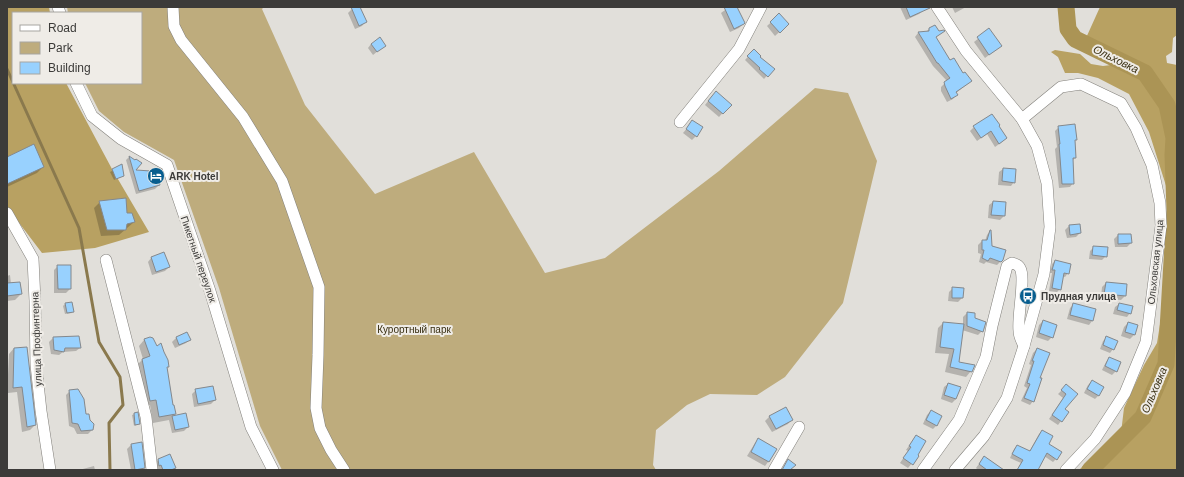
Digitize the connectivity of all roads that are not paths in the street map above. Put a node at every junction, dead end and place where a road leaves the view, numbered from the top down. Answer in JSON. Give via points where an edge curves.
{"nodes":[{"id":1,"x":173,"y":7,"type":"edge"},
{"id":2,"x":761,"y":7,"type":"edge"},
{"id":3,"x":937,"y":7,"type":"edge"},
{"id":4,"x":76,"y":84,"type":"edge"},
{"id":5,"x":1022,"y":119,"type":"junction"},
{"id":6,"x":680,"y":122,"type":"dead end"},
{"id":7,"x":7,"y":213,"type":"edge"},
{"id":8,"x":106,"y":260,"type":"dead end"},
{"id":9,"x":1024,"y":346,"type":"junction"},
{"id":10,"x":799,"y":427,"type":"dead end"},
{"id":11,"x":50,"y":470,"type":"edge"},
{"id":12,"x":152,"y":470,"type":"edge"},
{"id":13,"x":273,"y":470,"type":"edge"},
{"id":14,"x":344,"y":470,"type":"edge"},
{"id":15,"x":774,"y":470,"type":"edge"},
{"id":16,"x":923,"y":470,"type":"edge"},
{"id":17,"x":955,"y":470,"type":"edge"},
{"id":18,"x":1066,"y":470,"type":"edge"}],
"edges":[{"from":1,"to":14,"type":"street","via":[[174,26],[181,40],[243,117],[282,181],[318,287],[316,408],[320,428]]},
{"from":2,"to":6,"type":"street","via":[[739,49]]},
{"from":3,"to":5,"type":"street","via":[[966,51]]},
{"from":4,"to":13,"type":"street","name":"Пикетный переулок","via":[[92,116],[121,138],[166,165],[210,290],[251,427]]},
{"from":5,"to":9,"type":"street","via":[[1037,146],[1047,183],[1050,227],[1044,274]]},
{"from":5,"to":18,"type":"street","name":"Ольховская улица","via":[[1061,86],[1081,84],[1121,103],[1136,128],[1152,166],[1160,203],[1161,226],[1146,342],[1125,393],[1095,439]]},
{"from":7,"to":11,"type":"street","name":"улица Профинтерна","via":[[33,259],[36,365]]},
{"from":8,"to":12,"type":"street","via":[[146,417]]},
{"from":9,"to":16,"type":"street","via":[[1019,331],[1023,278],[1021,269],[1012,263],[1007,266],[986,357],[959,420]]},
{"from":9,"to":17,"type":"street","via":[[1007,398],[984,436]]},
{"from":10,"to":15,"type":"street"}]}
